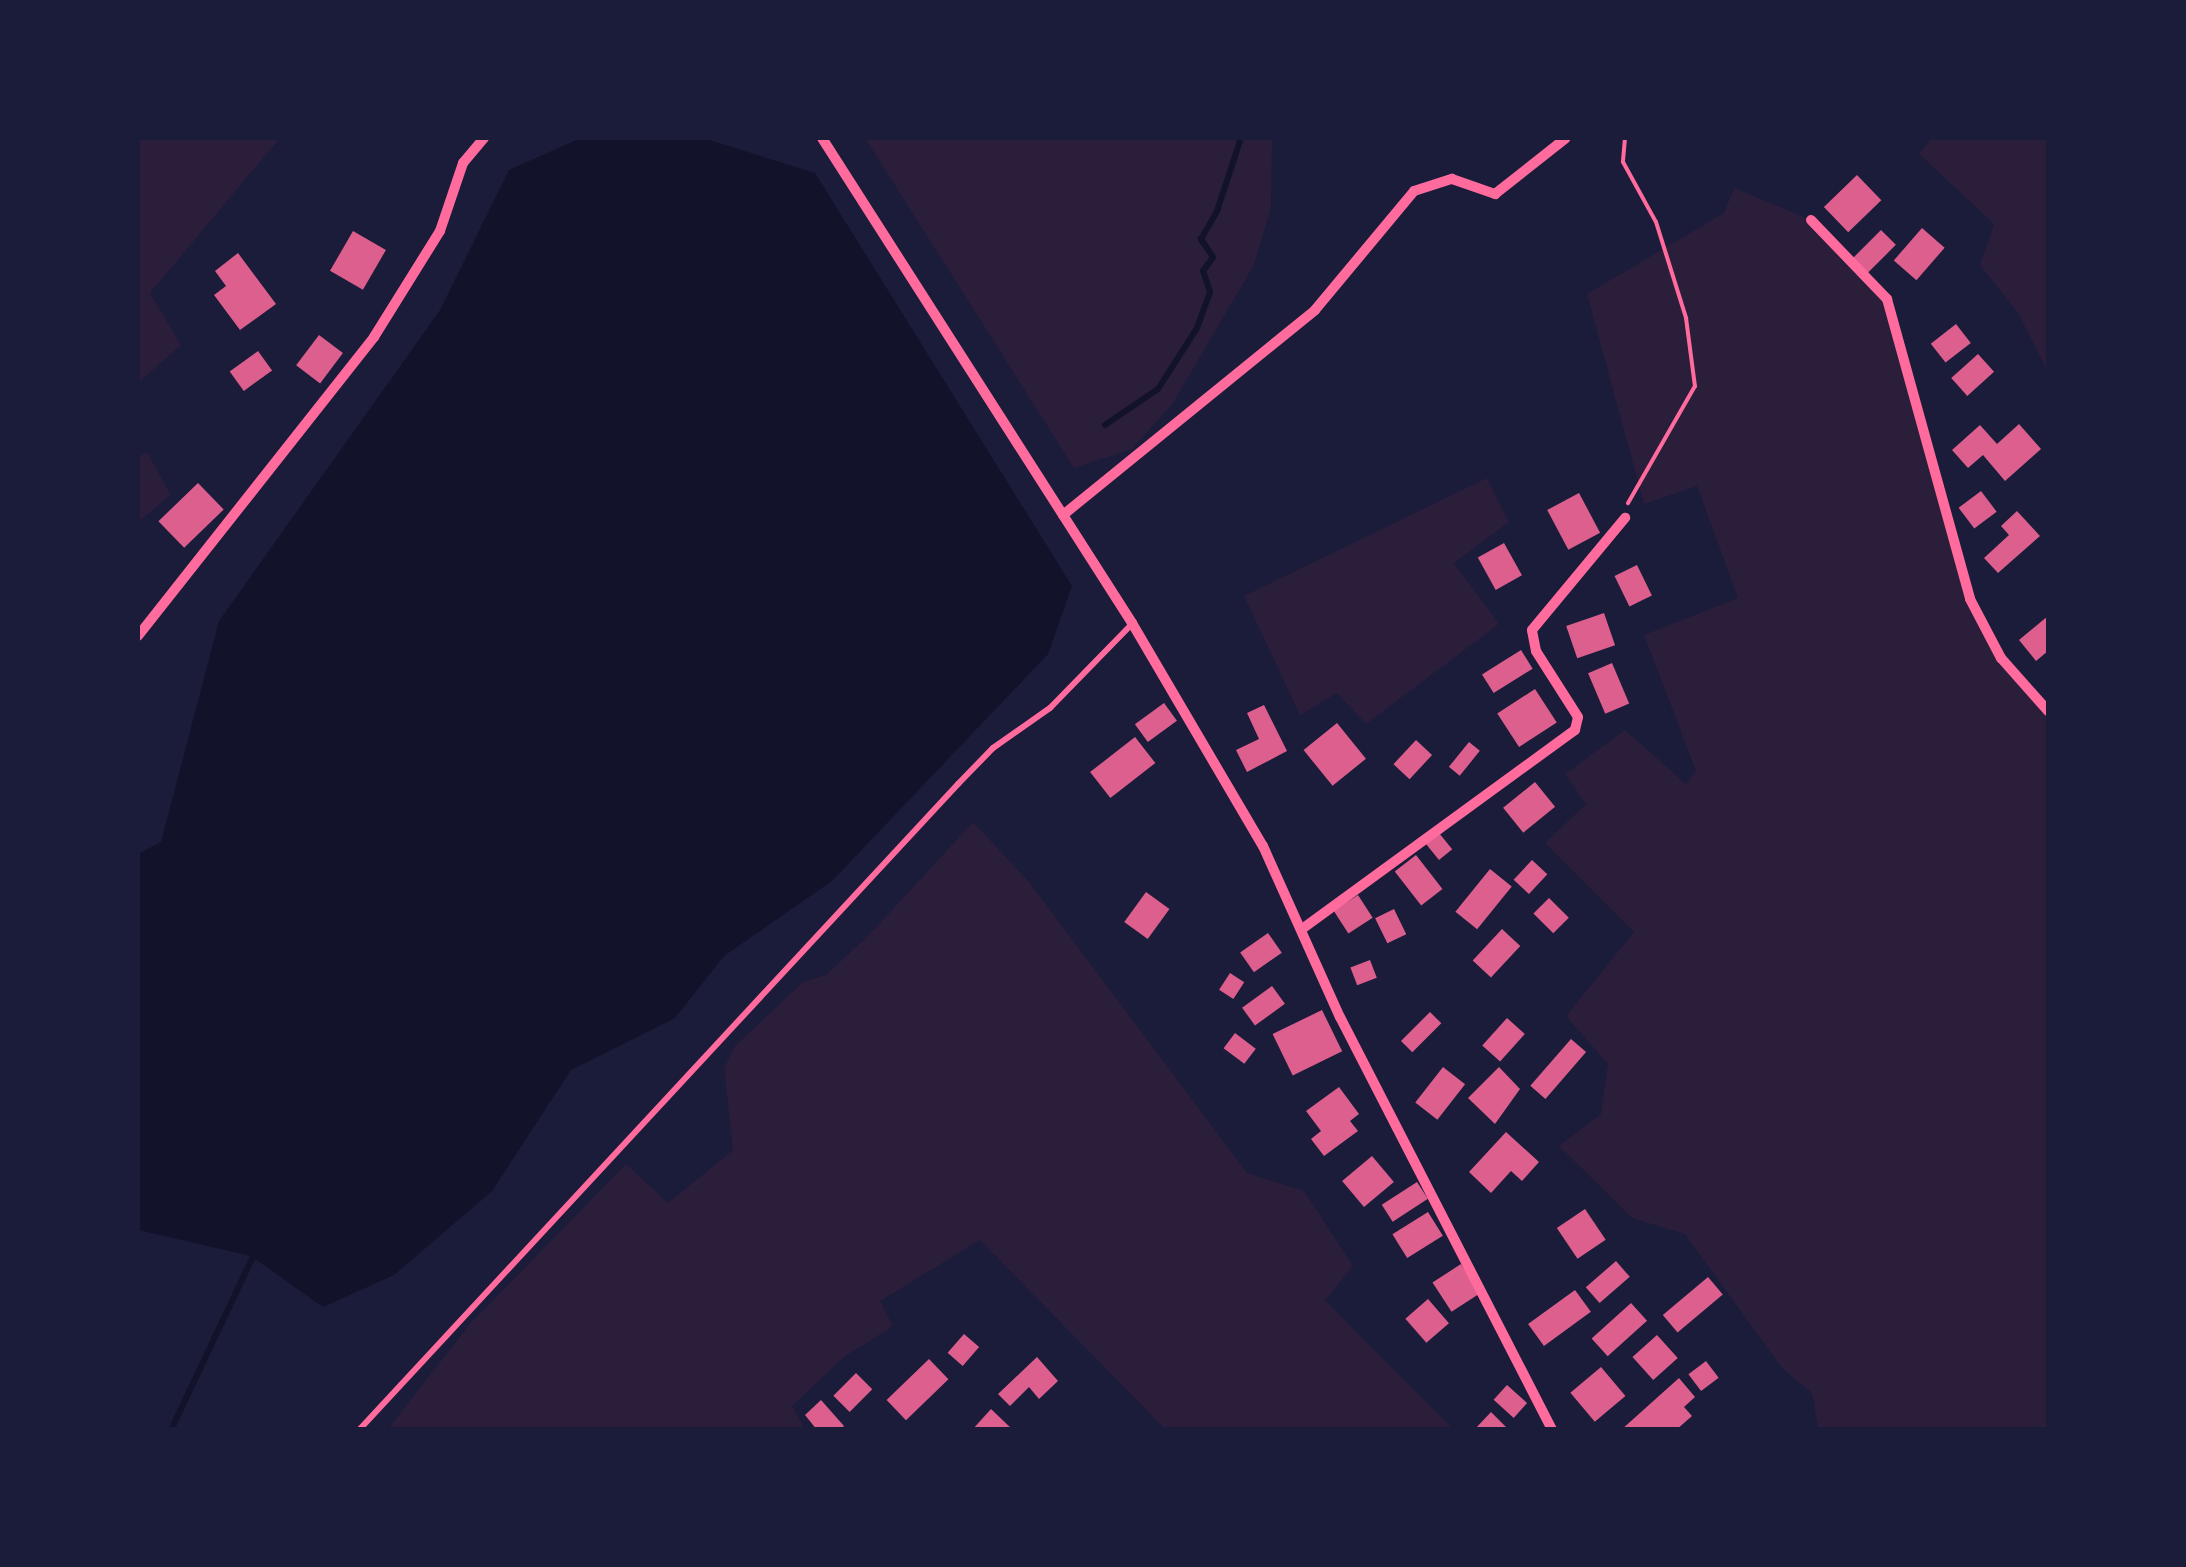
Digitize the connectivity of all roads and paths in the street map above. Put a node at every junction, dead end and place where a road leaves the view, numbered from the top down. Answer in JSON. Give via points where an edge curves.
{"nodes":[{"id":1,"x":484,"y":138,"type":"edge"},
{"id":2,"x":822,"y":138,"type":"edge"},
{"id":3,"x":1566,"y":138,"type":"edge"},
{"id":4,"x":1625,"y":138,"type":"edge"},
{"id":5,"x":1811,"y":220,"type":"dead end"},
{"id":6,"x":1063,"y":514,"type":"junction"},
{"id":7,"x":1625,"y":518,"type":"joint"},
{"id":8,"x":1132,"y":623,"type":"junction"},
{"id":9,"x":138,"y":636,"type":"edge"},
{"id":10,"x":2048,"y":710,"type":"edge"},
{"id":11,"x":1302,"y":929,"type":"junction"},
{"id":12,"x":359,"y":1430,"type":"edge"},
{"id":13,"x":1552,"y":1430,"type":"edge"}],
"edges":[{"from":1,"to":9,"type":"street","via":[[464,163],[440,231],[374,337]]},
{"from":2,"to":6,"type":"street"},
{"from":3,"to":6,"type":"street","via":[[1494,194],[1452,178],[1414,191],[1315,310]]},
{"from":4,"to":7,"type":"path","via":[[1623,162],[1656,222],[1686,318],[1695,386],[1632,489]]},
{"from":5,"to":10,"type":"street","via":[[1887,299],[1970,599],[2001,658]]},
{"from":6,"to":8,"type":"street"},
{"from":7,"to":11,"type":"street","via":[[1532,630],[1536,651],[1578,717],[1575,730]]},
{"from":8,"to":11,"type":"street","via":[[1263,846]]},
{"from":8,"to":12,"type":"lane","via":[[1050,708],[981,760]]},
{"from":11,"to":13,"type":"street"}]}
